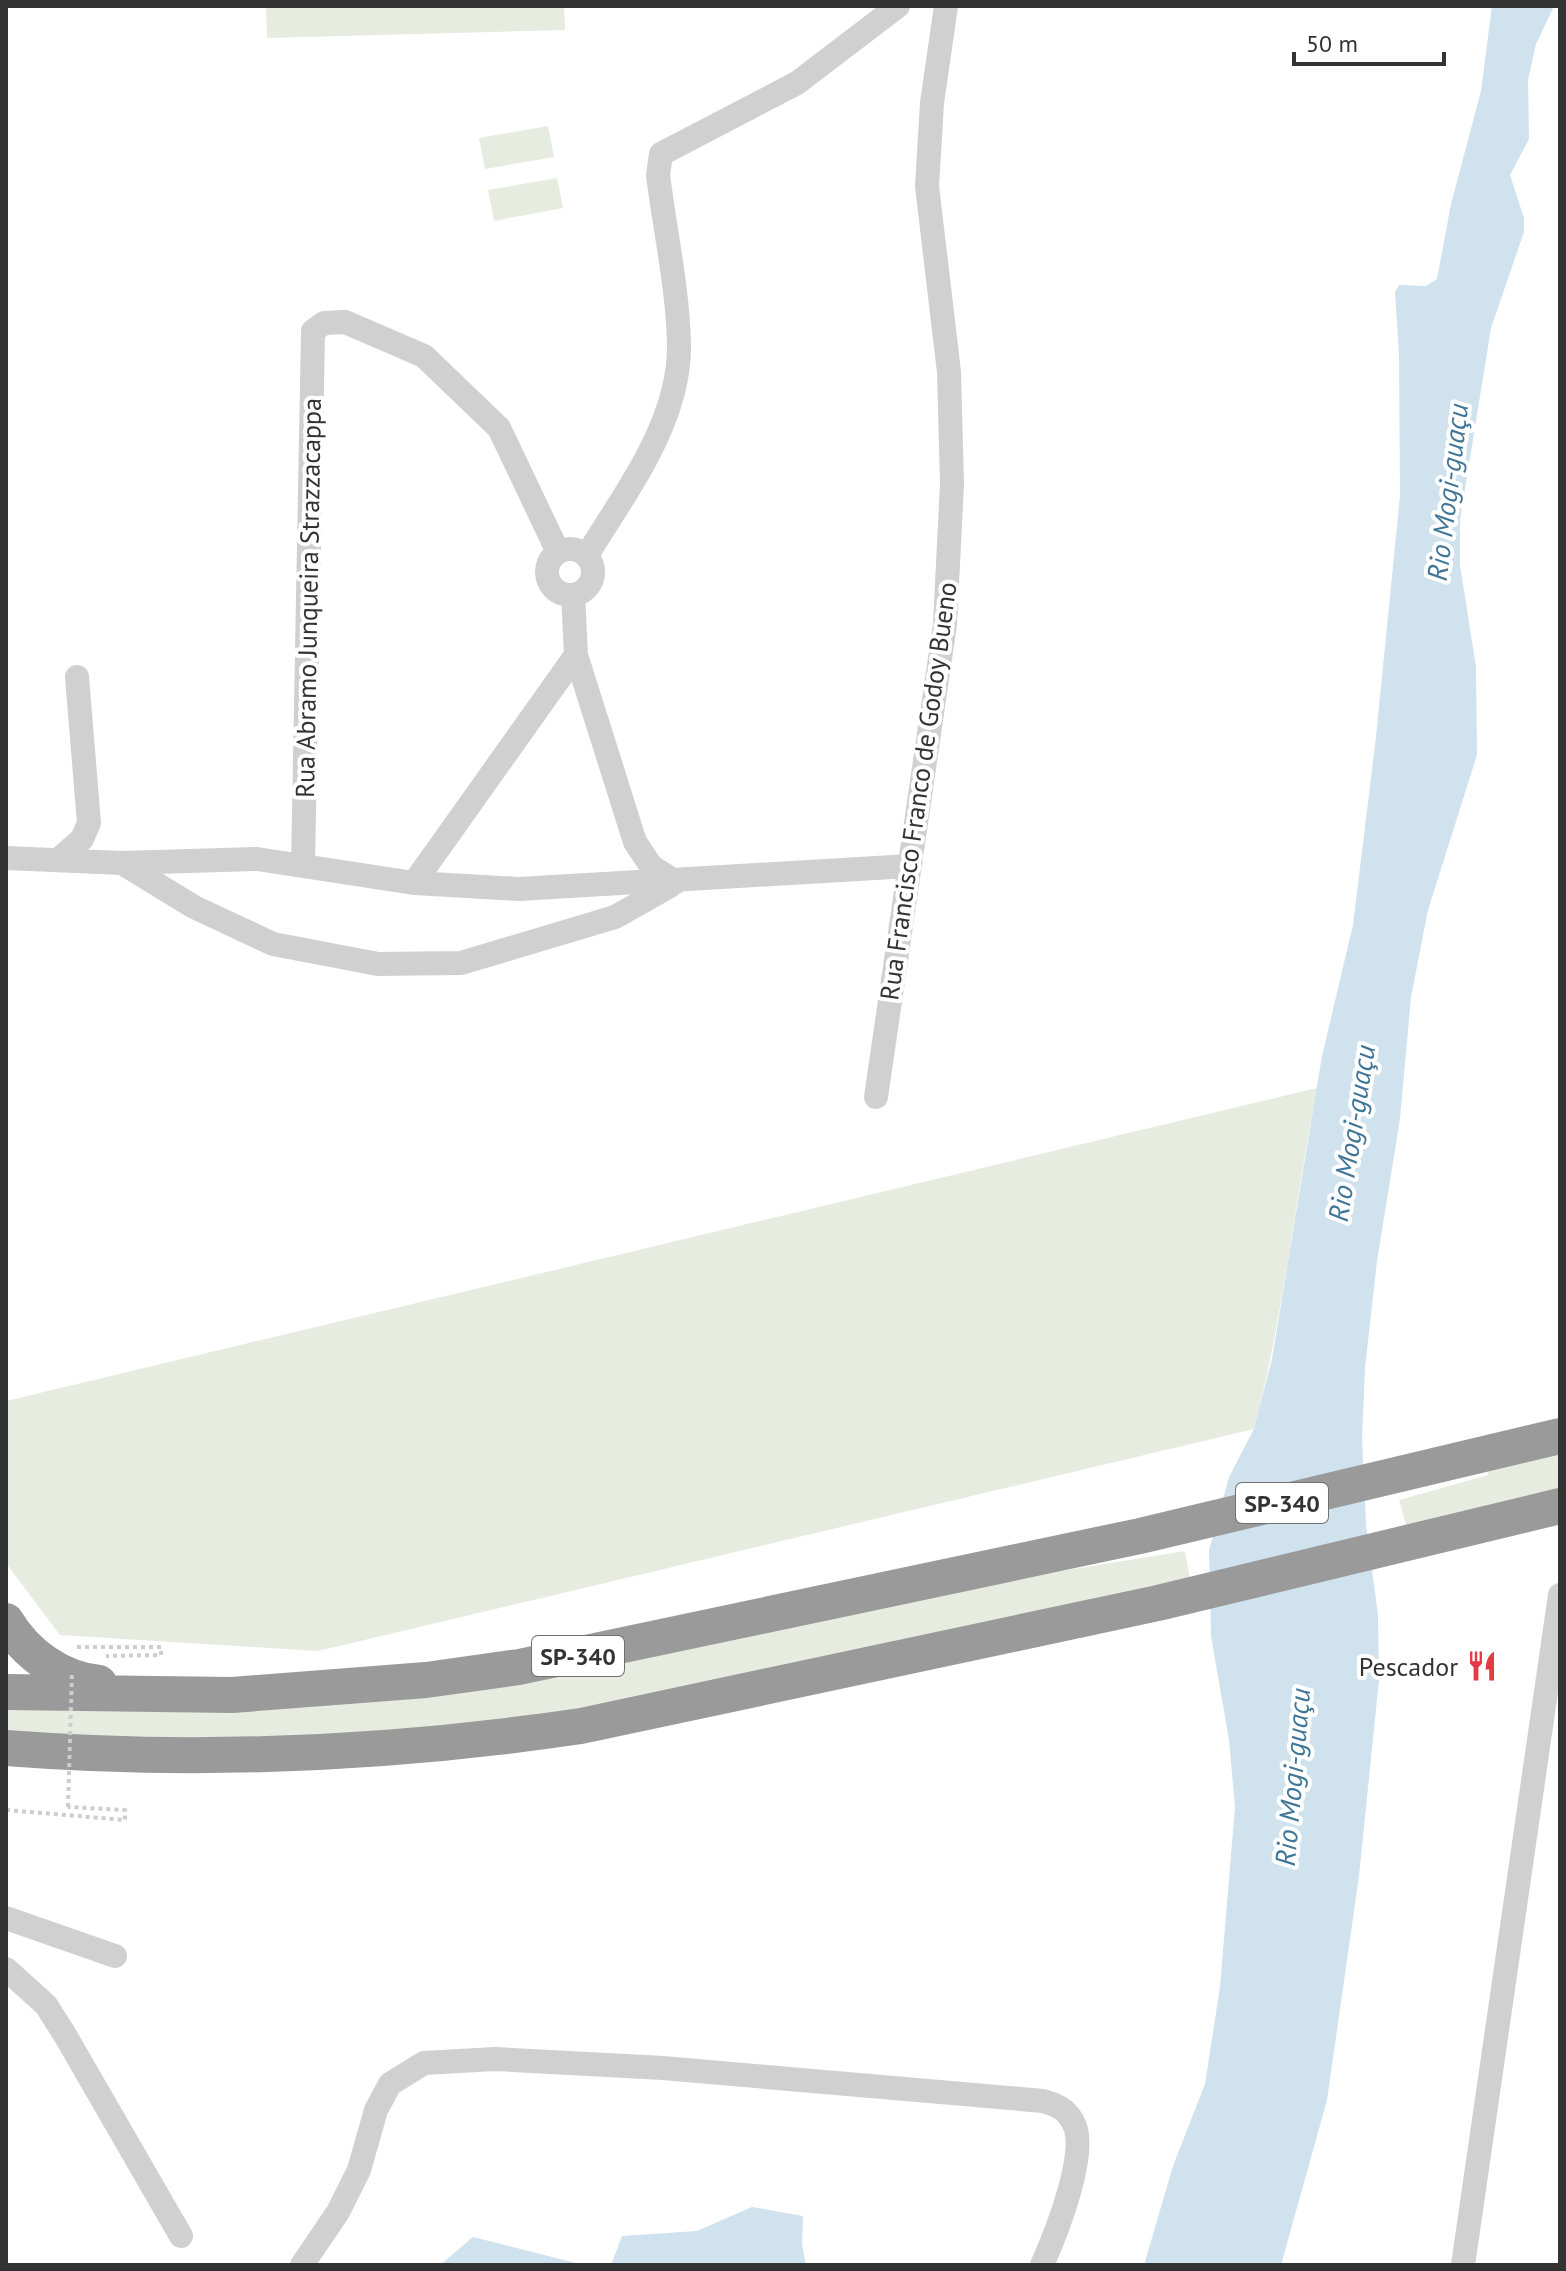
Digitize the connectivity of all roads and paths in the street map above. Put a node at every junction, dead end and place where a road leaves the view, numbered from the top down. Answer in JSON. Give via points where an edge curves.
{"nodes":[{"id":1,"x":898,"y":6,"type":"edge"},
{"id":2,"x":946,"y":6,"type":"edge"},
{"id":3,"x":558,"y":552,"type":"junction"},
{"id":4,"x":587,"y":555,"type":"junction"},
{"id":5,"x":573,"y":595,"type":"junction"},
{"id":6,"x":576,"y":655,"type":"junction"},
{"id":7,"x":77,"y":677,"type":"dead end"},
{"id":8,"x":6,"y":858,"type":"edge"},
{"id":9,"x":58,"y":860,"type":"junction"},
{"id":10,"x":122,"y":863,"type":"junction"},
{"id":11,"x":303,"y":866,"type":"junction"},
{"id":12,"x":909,"y":866,"type":"junction"},
{"id":13,"x":676,"y":882,"type":"junction"},
{"id":14,"x":414,"y":883,"type":"junction"},
{"id":15,"x":876,"y":1097,"type":"dead end"},
{"id":16,"x":1553,"y":1434,"type":"edge"},
{"id":17,"x":1560,"y":1506,"type":"edge"},
{"id":18,"x":1560,"y":1595,"type":"edge"},
{"id":19,"x":6,"y":1621,"type":"edge"},
{"id":20,"x":72,"y":1647,"type":"dead end"},
{"id":21,"x":102,"y":1656,"type":"dead end"},
{"id":22,"x":73,"y":1664,"type":"dead end"},
{"id":23,"x":6,"y":1692,"type":"edge"},
{"id":24,"x":232,"y":1695,"type":"junction"},
{"id":25,"x":6,"y":1748,"type":"edge"},
{"id":26,"x":6,"y":1810,"type":"edge"},
{"id":27,"x":6,"y":1918,"type":"edge"},
{"id":28,"x":115,"y":1956,"type":"dead end"},
{"id":29,"x":6,"y":1969,"type":"edge"},
{"id":30,"x":181,"y":2236,"type":"dead end"},
{"id":31,"x":302,"y":2265,"type":"edge"},
{"id":32,"x":1042,"y":2265,"type":"edge"},
{"id":33,"x":1463,"y":2265,"type":"edge"}],
"edges":[{"from":1,"to":4,"type":"street","via":[[797,83],[661,154],[658,175],[679,347],[668,409],[642,465]]},
{"from":2,"to":12,"type":"street","name":"Rua Francisco Franco de Godoy Bueno","via":[[927,186],[949,372],[952,484],[945,624]]},
{"from":3,"to":4,"type":"street","via":[[578,550]]},
{"from":3,"to":5,"type":"street","via":[[547,569],[549,579],[554,588]]},
{"from":3,"to":11,"type":"street","name":"Rua Abramo Junqueira Strazzacappa","via":[[499,428],[424,356],[345,322],[324,323],[313,331]]},
{"from":4,"to":5,"type":"street","via":[[593,574]]},
{"from":5,"to":6,"type":"street"},
{"from":6,"to":13,"type":"street","via":[[635,842],[651,866]]},
{"from":6,"to":14,"type":"street"},
{"from":7,"to":9,"type":"street","via":[[89,823],[82,839]]},
{"from":8,"to":9,"type":"street"},
{"from":9,"to":10,"type":"street"},
{"from":10,"to":11,"type":"street","via":[[257,859]]},
{"from":10,"to":13,"type":"street","via":[[194,907],[273,944],[378,964],[461,963],[615,917]]},
{"from":11,"to":14,"type":"street"},
{"from":12,"to":13,"type":"street"},
{"from":12,"to":15,"type":"street","name":"Rua Francisco Franco de Godoy Bueno"},
{"from":13,"to":14,"type":"street","via":[[519,889]]},
{"from":16,"to":24,"type":"highway","number":"SP-340","via":[[1140,1536],[519,1667]]},
{"from":17,"to":25,"type":"highway","number":"SP-340","via":[[1158,1603],[670,1708],[495,1739],[262,1756]]},
{"from":18,"to":33,"type":"street"},
{"from":19,"to":24,"type":"highway","via":[[30,1651],[78,1681]]},
{"from":20,"to":21,"type":"path","via":[[161,1647],[161,1655]]},
{"from":22,"to":26,"type":"path","bridge":true,"via":[[68,1807],[125,1810],[125,1820]]},
{"from":23,"to":24,"type":"highway","number":"SP-340"},
{"from":27,"to":28,"type":"street"},
{"from":29,"to":30,"type":"street","via":[[46,2005]]},
{"from":31,"to":32,"type":"street","via":[[359,2170],[376,2110],[390,2084],[424,2063],[495,2059],[694,2071],[1043,2101],[1061,2107],[1075,2124],[1078,2152]]}]}
